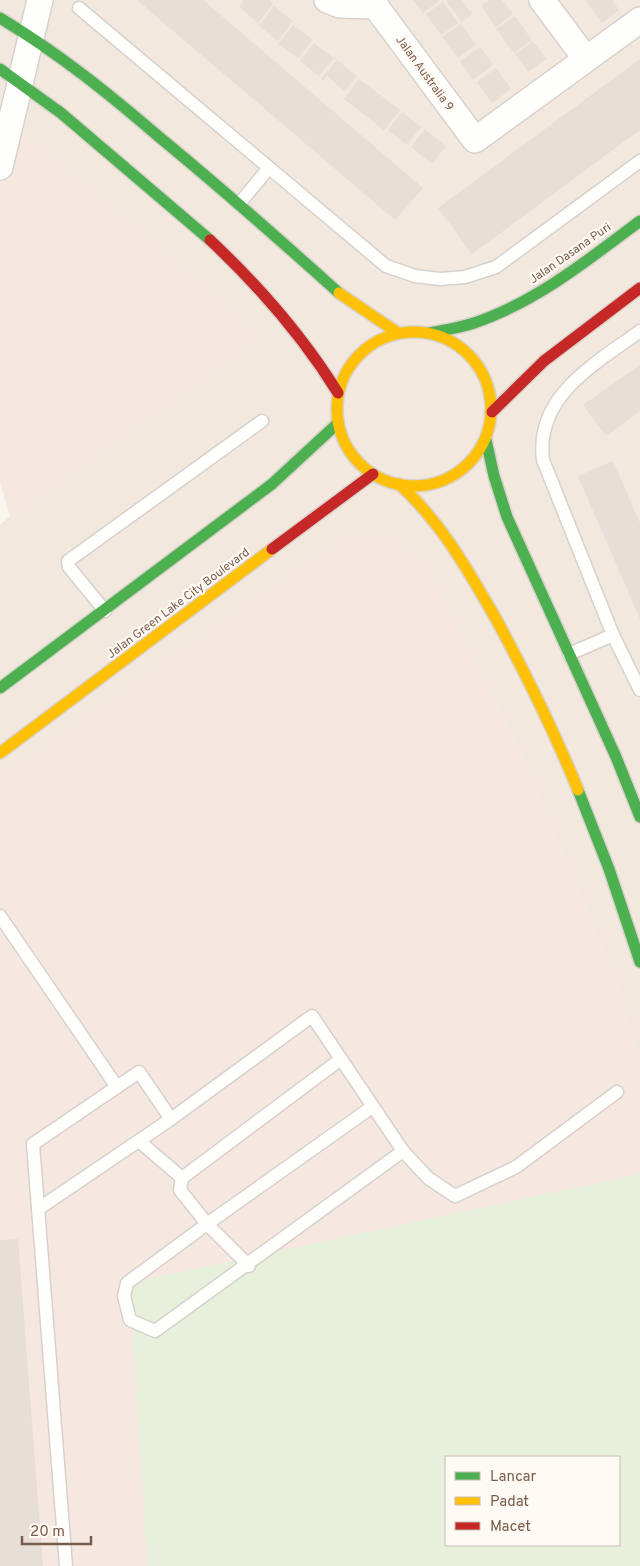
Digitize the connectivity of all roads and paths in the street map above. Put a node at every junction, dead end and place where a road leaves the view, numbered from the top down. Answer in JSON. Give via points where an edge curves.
{"nodes":[{"id":1,"x":40,"y":0,"type":"edge"},
{"id":2,"x":327,"y":0,"type":"edge"},
{"id":3,"x":542,"y":0,"type":"edge"},
{"id":4,"x":374,"y":3,"type":"edge"},
{"id":5,"x":79,"y":8,"type":"dead end"},
{"id":6,"x":0,"y":18,"type":"edge"},
{"id":7,"x":640,"y":20,"type":"edge"},
{"id":8,"x":32,"y":38,"type":"junction"},
{"id":9,"x":586,"y":59,"type":"junction"},
{"id":10,"x":0,"y":69,"type":"edge"},
{"id":11,"x":21,"y":82,"type":"junction"},
{"id":12,"x":640,"y":161,"type":"edge"},
{"id":13,"x":0,"y":167,"type":"edge"},
{"id":14,"x":268,"y":169,"type":"junction"},
{"id":15,"x":239,"y":204,"type":"junction"},
{"id":16,"x":640,"y":221,"type":"edge"},
{"id":17,"x":640,"y":288,"type":"edge"},
{"id":18,"x":640,"y":331,"type":"edge"},
{"id":19,"x":398,"y":333,"type":"junction"},
{"id":20,"x":429,"y":333,"type":"junction"},
{"id":21,"x":338,"y":393,"type":"junction"},
{"id":22,"x":492,"y":412,"type":"junction"},
{"id":23,"x":262,"y":421,"type":"dead end"},
{"id":24,"x":338,"y":423,"type":"junction"},
{"id":25,"x":486,"y":440,"type":"junction"},
{"id":26,"x":373,"y":474,"type":"junction"},
{"id":27,"x":399,"y":484,"type":"junction"},
{"id":28,"x":104,"y":611,"type":"junction"},
{"id":29,"x":613,"y":634,"type":"junction"},
{"id":30,"x":569,"y":654,"type":"junction"},
{"id":31,"x":0,"y":688,"type":"edge"},
{"id":32,"x":640,"y":690,"type":"edge"},
{"id":33,"x":0,"y":753,"type":"edge"},
{"id":34,"x":640,"y":817,"type":"edge"},
{"id":35,"x":0,"y":916,"type":"edge"},
{"id":36,"x":640,"y":962,"type":"edge"},
{"id":37,"x":341,"y":1059,"type":"junction"},
{"id":38,"x":117,"y":1087,"type":"junction"},
{"id":39,"x":617,"y":1092,"type":"dead end"},
{"id":40,"x":372,"y":1107,"type":"junction"},
{"id":41,"x":171,"y":1119,"type":"junction"},
{"id":42,"x":139,"y":1140,"type":"junction"},
{"id":43,"x":403,"y":1151,"type":"junction"},
{"id":44,"x":182,"y":1178,"type":"junction"},
{"id":45,"x":38,"y":1209,"type":"junction"},
{"id":46,"x":207,"y":1224,"type":"junction"},
{"id":47,"x":248,"y":1266,"type":"junction"},
{"id":48,"x":66,"y":1566,"type":"edge"}],
"edges":[{"from":1,"to":8,"type":"street"},
{"from":2,"to":4,"type":"street","name":"Jalan Australia 9","via":[[340,5]]},
{"from":3,"to":9,"type":"street"},
{"from":4,"to":9,"type":"street","name":"Jalan Australia 9","via":[[474,140]]},
{"from":5,"to":14,"type":"lane"},
{"from":6,"to":8,"type":"main road"},
{"from":7,"to":9,"type":"street"},
{"from":8,"to":11,"type":"street"},
{"from":8,"to":15,"type":"main road","via":[[89,78]]},
{"from":10,"to":11,"type":"main road"},
{"from":11,"to":13,"type":"street"},
{"from":11,"to":21,"type":"main road","via":[[196,226],[288,320],[309,345]]},
{"from":12,"to":14,"type":"lane","via":[[496,267],[465,277],[440,279],[415,276],[386,266]]},
{"from":14,"to":15,"type":"lane"},
{"from":15,"to":19,"type":"main road","via":[[348,302]]},
{"from":16,"to":20,"type":"main road","name":"Jalan Dasana Puri","via":[[552,285],[514,306],[474,323]]},
{"from":17,"to":22,"type":"main road","via":[[544,360],[517,383]]},
{"from":18,"to":29,"type":"lane","via":[[567,387],[553,408],[541,444],[544,460]]},
{"from":19,"to":20,"type":"main road"},
{"from":19,"to":21,"type":"main road","via":[[371,345],[350,366]]},
{"from":20,"to":22,"type":"main road","via":[[454,343],[475,360],[488,385]]},
{"from":21,"to":24,"type":"main road"},
{"from":22,"to":25,"type":"main road"},
{"from":23,"to":28,"type":"lane","via":[[68,561],[69,567]]},
{"from":24,"to":26,"type":"main road","via":[[350,452]]},
{"from":24,"to":28,"type":"main road","via":[[272,484]]},
{"from":25,"to":27,"type":"main road","via":[[471,462],[450,478],[425,485]]},
{"from":25,"to":30,"type":"main road","via":[[508,517]]},
{"from":26,"to":27,"type":"main road"},
{"from":26,"to":33,"type":"main road","name":"Jalan Green Lake City Boulevard"},
{"from":27,"to":36,"type":"main road","via":[[417,499],[453,545],[506,636],[567,764],[627,918]]},
{"from":28,"to":31,"type":"main road"},
{"from":29,"to":30,"type":"lane"},
{"from":29,"to":32,"type":"lane"},
{"from":30,"to":34,"type":"main road"},
{"from":35,"to":38,"type":"lane"},
{"from":37,"to":40,"type":"lane"},
{"from":37,"to":41,"type":"lane","via":[[312,1016]]},
{"from":37,"to":44,"type":"lane"},
{"from":38,"to":41,"type":"lane","via":[[139,1072]]},
{"from":38,"to":45,"type":"lane","via":[[33,1144]]},
{"from":39,"to":43,"type":"lane","via":[[516,1167],[455,1196],[428,1178]]},
{"from":40,"to":43,"type":"lane"},
{"from":40,"to":46,"type":"lane"},
{"from":41,"to":42,"type":"lane"},
{"from":42,"to":44,"type":"lane"},
{"from":42,"to":45,"type":"lane"},
{"from":43,"to":47,"type":"lane"},
{"from":44,"to":46,"type":"lane","via":[[180,1190]]},
{"from":45,"to":48,"type":"lane"},
{"from":46,"to":47,"type":"lane"},
{"from":46,"to":47,"type":"lane","via":[[127,1283],[124,1296],[130,1320],[156,1332]]}]}
